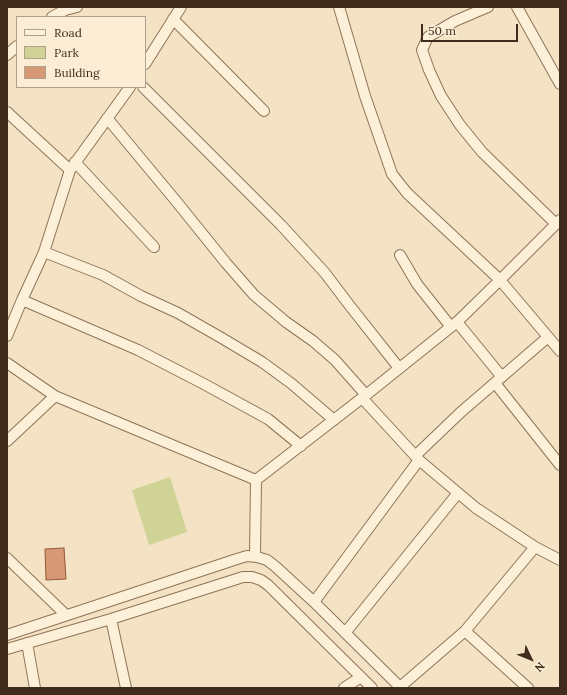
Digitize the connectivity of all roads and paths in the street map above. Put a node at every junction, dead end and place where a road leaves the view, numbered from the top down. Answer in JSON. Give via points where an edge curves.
{"nodes":[{"id":1,"x":77,"y":7,"type":"edge"},
{"id":2,"x":181,"y":7,"type":"edge"},
{"id":3,"x":339,"y":7,"type":"edge"},
{"id":4,"x":488,"y":7,"type":"edge"},
{"id":5,"x":517,"y":7,"type":"edge"},
{"id":6,"x":54,"y":16,"type":"edge"},
{"id":7,"x":173,"y":19,"type":"junction"},
{"id":8,"x":16,"y":47,"type":"edge"},
{"id":9,"x":7,"y":55,"type":"edge"},
{"id":10,"x":146,"y":62,"type":"edge"},
{"id":11,"x":560,"y":84,"type":"edge"},
{"id":12,"x":129,"y":88,"type":"edge"},
{"id":13,"x":144,"y":88,"type":"edge"},
{"id":14,"x":264,"y":111,"type":"dead end"},
{"id":15,"x":7,"y":112,"type":"edge"},
{"id":16,"x":107,"y":118,"type":"junction"},
{"id":17,"x":72,"y":166,"type":"junction"},
{"id":18,"x":558,"y":222,"type":"edge"},
{"id":19,"x":154,"y":247,"type":"dead end"},
{"id":20,"x":44,"y":252,"type":"junction"},
{"id":21,"x":400,"y":255,"type":"dead end"},
{"id":22,"x":500,"y":280,"type":"junction"},
{"id":23,"x":22,"y":300,"type":"junction"},
{"id":24,"x":454,"y":324,"type":"junction"},
{"id":25,"x":7,"y":336,"type":"edge"},
{"id":26,"x":548,"y":336,"type":"junction"},
{"id":27,"x":560,"y":350,"type":"edge"},
{"id":28,"x":7,"y":363,"type":"edge"},
{"id":29,"x":399,"y":368,"type":"junction"},
{"id":30,"x":498,"y":380,"type":"junction"},
{"id":31,"x":55,"y":396,"type":"junction"},
{"id":32,"x":364,"y":397,"type":"junction"},
{"id":33,"x":334,"y":420,"type":"junction"},
{"id":34,"x":7,"y":441,"type":"edge"},
{"id":35,"x":300,"y":446,"type":"junction"},
{"id":36,"x":417,"y":458,"type":"junction"},
{"id":37,"x":560,"y":465,"type":"edge"},
{"id":38,"x":256,"y":480,"type":"junction"},
{"id":39,"x":458,"y":493,"type":"junction"},
{"id":40,"x":535,"y":547,"type":"junction"},
{"id":41,"x":255,"y":556,"type":"junction"},
{"id":42,"x":7,"y":558,"type":"edge"},
{"id":43,"x":560,"y":560,"type":"edge"},
{"id":44,"x":314,"y":602,"type":"junction"},
{"id":45,"x":66,"y":615,"type":"junction"},
{"id":46,"x":111,"y":619,"type":"junction"},
{"id":47,"x":465,"y":631,"type":"junction"},
{"id":48,"x":345,"y":633,"type":"junction"},
{"id":49,"x":7,"y":635,"type":"edge"},
{"id":50,"x":28,"y":643,"type":"junction"},
{"id":51,"x":7,"y":649,"type":"edge"},
{"id":52,"x":361,"y":677,"type":"junction"},
{"id":53,"x":35,"y":688,"type":"edge"},
{"id":54,"x":126,"y":688,"type":"edge"},
{"id":55,"x":344,"y":688,"type":"edge"},
{"id":56,"x":372,"y":688,"type":"edge"},
{"id":57,"x":400,"y":688,"type":"edge"},
{"id":58,"x":528,"y":688,"type":"edge"}],
"edges":[{"from":1,"to":6,"type":"street"},
{"from":2,"to":7,"type":"street"},
{"from":3,"to":22,"type":"street","via":[[392,174],[407,193]]},
{"from":4,"to":18,"type":"street","via":[[428,37],[422,50],[441,96],[460,125],[482,152]]},
{"from":5,"to":11,"type":"street"},
{"from":7,"to":10,"type":"street"},
{"from":7,"to":14,"type":"street"},
{"from":8,"to":9,"type":"street"},
{"from":12,"to":16,"type":"street"},
{"from":13,"to":29,"type":"street","via":[[281,224],[325,273]]},
{"from":15,"to":17,"type":"street"},
{"from":16,"to":17,"type":"street"},
{"from":16,"to":32,"type":"street","via":[[254,295],[335,360]]},
{"from":17,"to":19,"type":"street"},
{"from":17,"to":20,"type":"street"},
{"from":18,"to":22,"type":"street"},
{"from":20,"to":23,"type":"street"},
{"from":20,"to":33,"type":"street","via":[[103,275],[220,337],[262,362]]},
{"from":21,"to":24,"type":"street","via":[[417,284]]},
{"from":22,"to":24,"type":"street"},
{"from":22,"to":26,"type":"street"},
{"from":23,"to":25,"type":"street"},
{"from":23,"to":35,"type":"street","via":[[138,350],[268,420]]},
{"from":24,"to":29,"type":"street"},
{"from":24,"to":30,"type":"street"},
{"from":26,"to":27,"type":"street"},
{"from":26,"to":30,"type":"street"},
{"from":28,"to":31,"type":"street"},
{"from":29,"to":32,"type":"street"},
{"from":30,"to":36,"type":"street","via":[[461,412]]},
{"from":30,"to":37,"type":"street"},
{"from":31,"to":34,"type":"street"},
{"from":31,"to":38,"type":"street"},
{"from":32,"to":33,"type":"street"},
{"from":32,"to":36,"type":"street"},
{"from":33,"to":35,"type":"street"},
{"from":35,"to":38,"type":"street"},
{"from":36,"to":39,"type":"street"},
{"from":36,"to":44,"type":"street"},
{"from":38,"to":41,"type":"street"},
{"from":39,"to":40,"type":"street"},
{"from":39,"to":48,"type":"street"},
{"from":40,"to":43,"type":"street"},
{"from":40,"to":47,"type":"street"},
{"from":41,"to":44,"type":"street","via":[[267,560]]},
{"from":41,"to":45,"type":"street","via":[[237,559]]},
{"from":42,"to":45,"type":"street"},
{"from":44,"to":48,"type":"street"},
{"from":45,"to":49,"type":"street"},
{"from":46,"to":50,"type":"street"},
{"from":46,"to":52,"type":"street","via":[[243,577],[252,577],[268,585]]},
{"from":46,"to":54,"type":"street"},
{"from":47,"to":57,"type":"street"},
{"from":47,"to":58,"type":"street"},
{"from":48,"to":57,"type":"street"},
{"from":50,"to":51,"type":"street"},
{"from":50,"to":53,"type":"street"},
{"from":52,"to":55,"type":"street"},
{"from":52,"to":56,"type":"street"}]}
